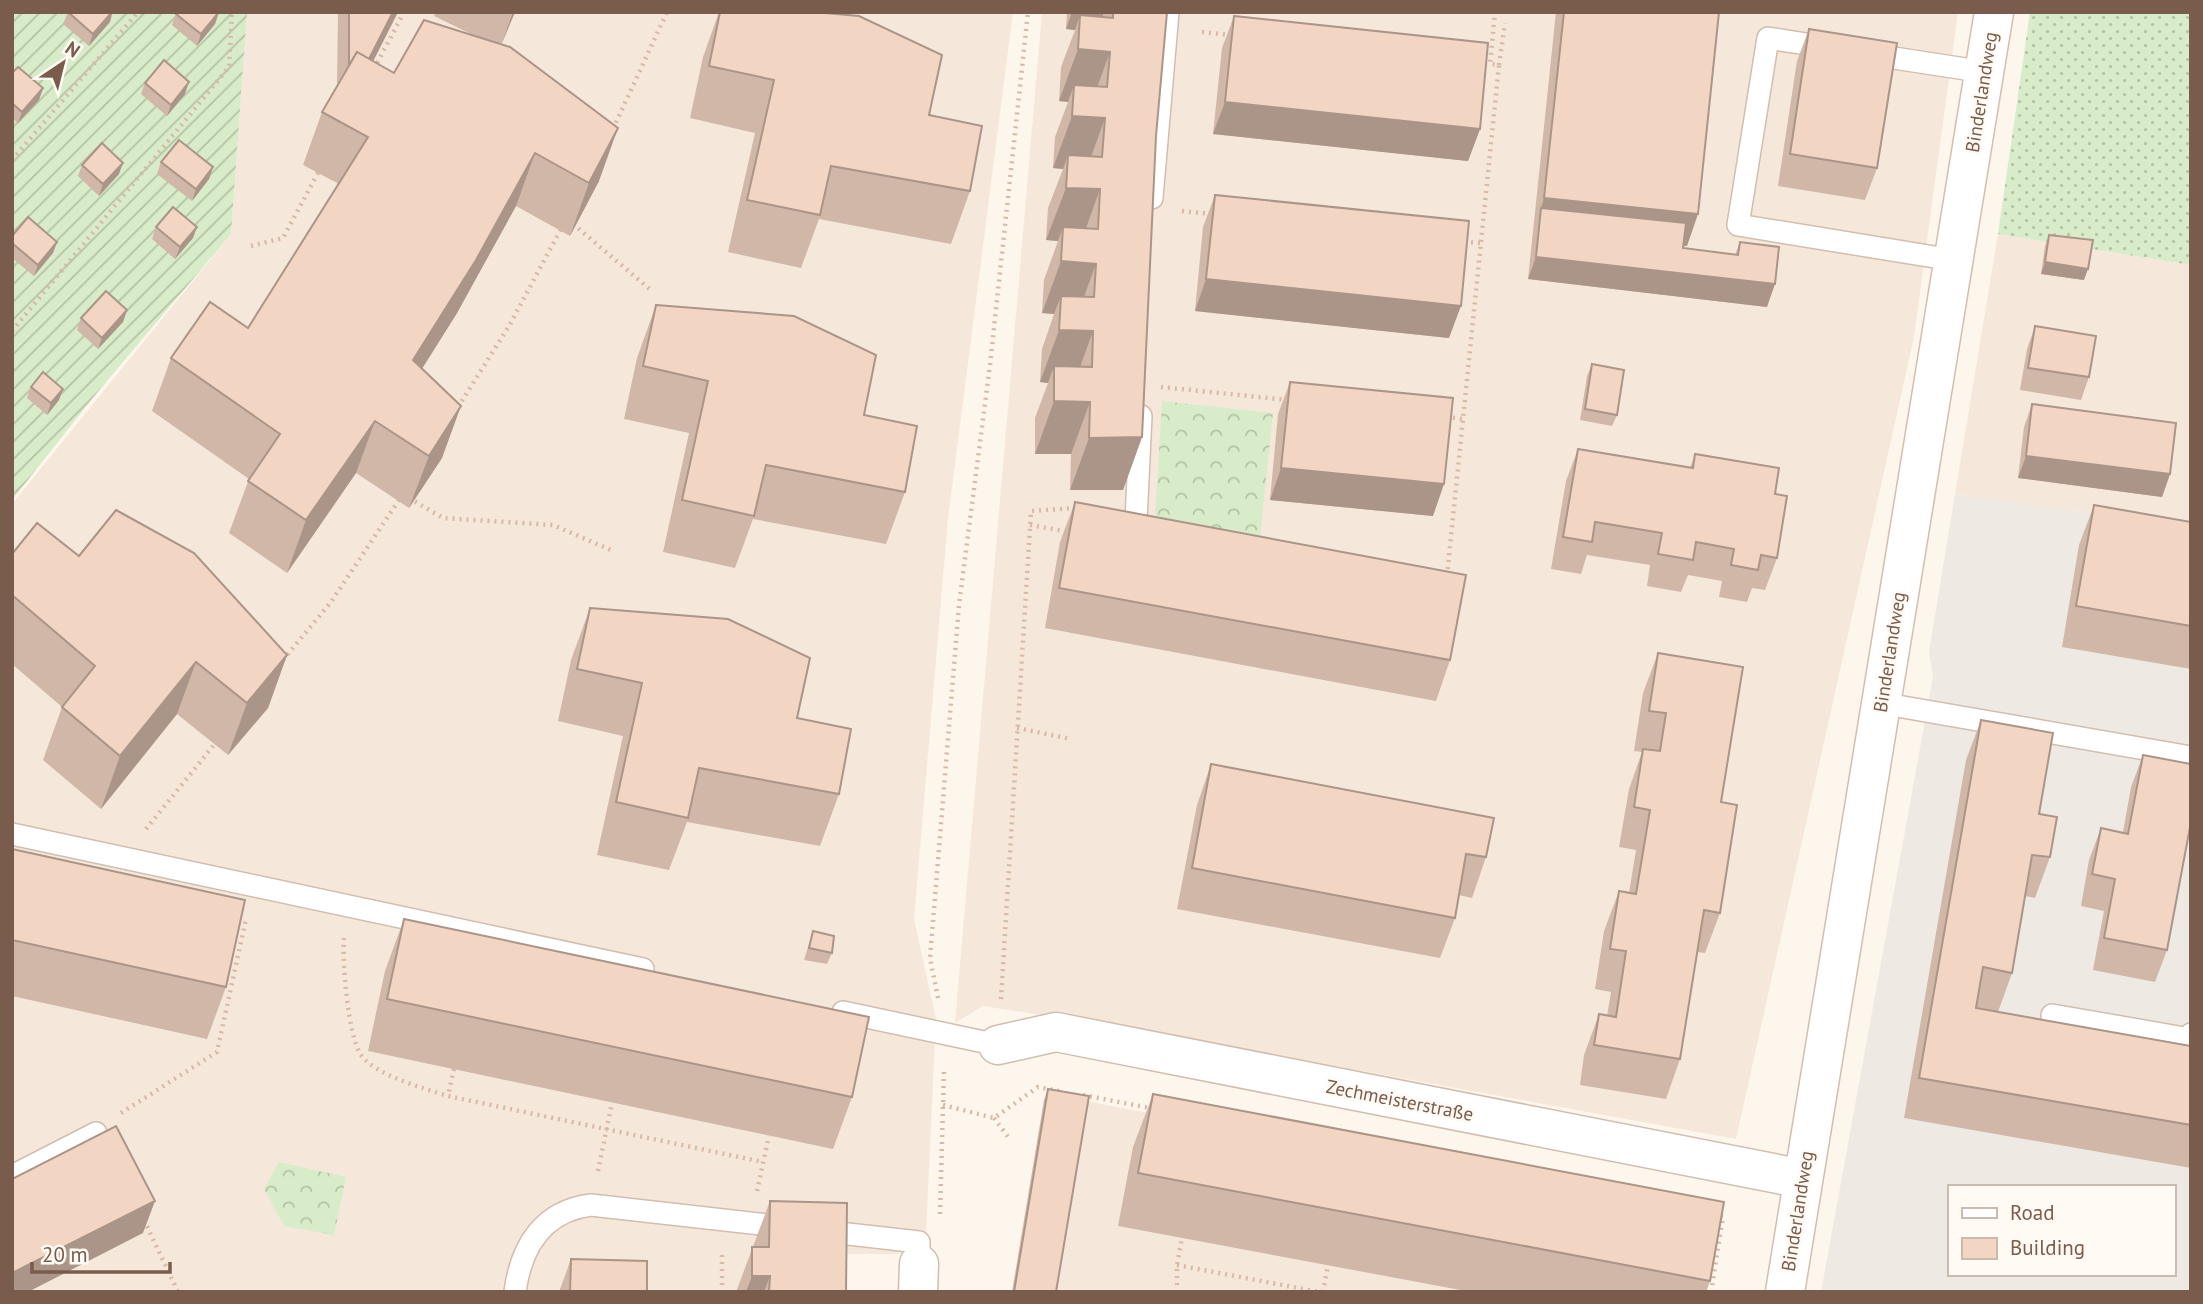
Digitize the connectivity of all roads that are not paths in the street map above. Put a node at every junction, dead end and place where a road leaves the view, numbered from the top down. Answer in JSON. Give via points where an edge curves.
{"nodes":[{"id":1,"x":1994,"y":12,"type":"edge"},
{"id":2,"x":1167,"y":20,"type":"edge"},
{"id":3,"x":1984,"y":72,"type":"junction"},
{"id":4,"x":1151,"y":213,"type":"edge"},
{"id":5,"x":1954,"y":260,"type":"junction"},
{"id":6,"x":1143,"y":385,"type":"edge"},
{"id":7,"x":1135,"y":543,"type":"edge"},
{"id":8,"x":1880,"y":703,"type":"junction"},
{"id":9,"x":2191,"y":757,"type":"edge"},
{"id":10,"x":12,"y":834,"type":"edge"},
{"id":11,"x":659,"y":973,"type":"edge"},
{"id":12,"x":816,"y":1006,"type":"edge"},
{"id":13,"x":2052,"y":1015,"type":"dead end"},
{"id":14,"x":2191,"y":1034,"type":"edge"},
{"id":15,"x":998,"y":1045,"type":"joint"},
{"id":16,"x":96,"y":1133,"type":"edge"},
{"id":17,"x":12,"y":1176,"type":"edge"},
{"id":18,"x":1803,"y":1178,"type":"junction"},
{"id":19,"x":919,"y":1266,"type":"edge"},
{"id":20,"x":515,"y":1292,"type":"edge"},
{"id":21,"x":1784,"y":1292,"type":"edge"}],
"edges":[{"from":1,"to":3,"type":"street","name":"Binderlandweg"},
{"from":2,"to":4,"type":"lane"},
{"from":3,"to":5,"type":"street","name":"Binderlandweg"},
{"from":3,"to":5,"type":"lane","via":[[1768,38],[1738,225]]},
{"from":5,"to":8,"type":"street","name":"Binderlandweg"},
{"from":6,"to":7,"type":"lane"},
{"from":8,"to":9,"type":"lane"},
{"from":8,"to":18,"type":"street","name":"Binderlandweg"},
{"from":10,"to":11,"type":"lane"},
{"from":12,"to":15,"type":"lane"},
{"from":13,"to":14,"type":"lane","via":[[2190,1039]]},
{"from":15,"to":18,"type":"street","name":"Zechmeisterstraße","via":[[1056,1032]]},
{"from":16,"to":17,"type":"lane"},
{"from":18,"to":21,"type":"street","name":"Binderlandweg"},
{"from":19,"to":20,"type":"lane","via":[[591,1205],[569,1208],[547,1222],[529,1243],[517,1270]]}]}
